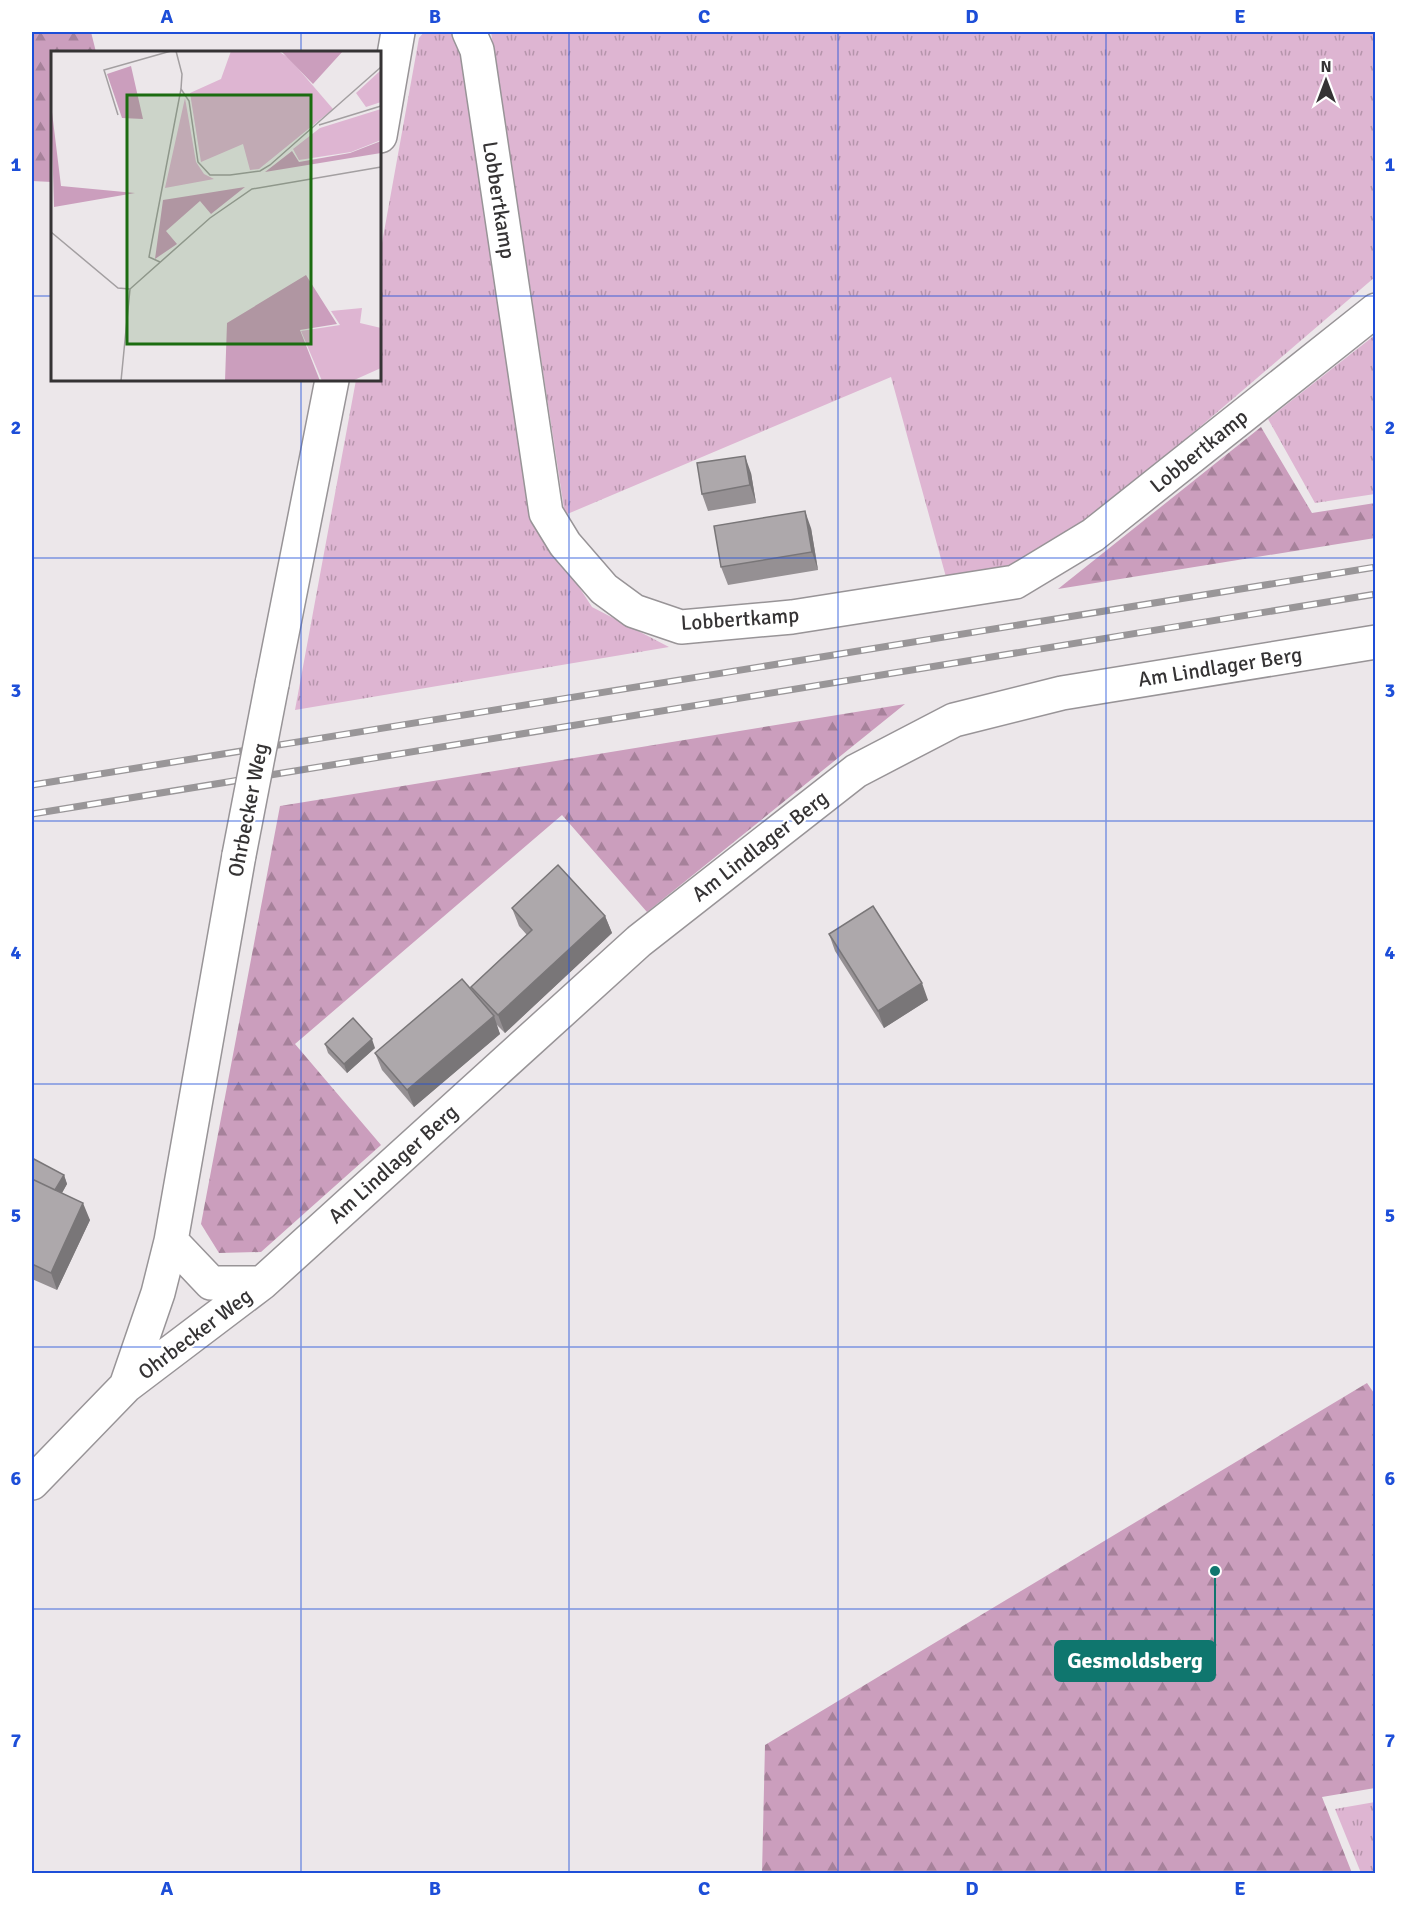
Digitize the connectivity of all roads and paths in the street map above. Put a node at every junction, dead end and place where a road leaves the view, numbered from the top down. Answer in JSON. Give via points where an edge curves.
{"nodes":[{"id":1,"x":398,"y":32,"type":"edge"},
{"id":2,"x":469,"y":32,"type":"edge"},
{"id":3,"x":381,"y":130,"type":"edge"},
{"id":4,"x":1376,"y":310,"type":"edge"},
{"id":5,"x":332,"y":381,"type":"edge"},
{"id":6,"x":1376,"y":642,"type":"edge"},
{"id":7,"x":171,"y":1241,"type":"junction"},
{"id":8,"x":262,"y":1283,"type":"junction"},
{"id":9,"x":126,"y":1386,"type":"junction"},
{"id":10,"x":32,"y":1484,"type":"edge"}],
"edges":[{"from":1,"to":3,"type":"street"},
{"from":2,"to":4,"type":"street","name":"Lobbertkamp","via":[[477,50],[546,513],[565,544],[604,589],[634,611],[681,627],[792,617],[1015,582],[1093,536]]},
{"from":5,"to":7,"type":"street","name":"Ohrbecker Weg","bridge":true,"via":[[239,855]]},
{"from":6,"to":8,"type":"street","name":"Am Lindlager Berg","via":[[1062,693],[954,720],[855,771],[639,941]]},
{"from":7,"to":8,"type":"street","name":"Ohrbecker Weg","via":[[211,1283]]},
{"from":7,"to":9,"type":"street","name":"Ohrbecker Weg"},
{"from":8,"to":9,"type":"street","name":"Ohrbecker Weg"},
{"from":9,"to":10,"type":"street","name":"Ohrbecker Weg"}]}
